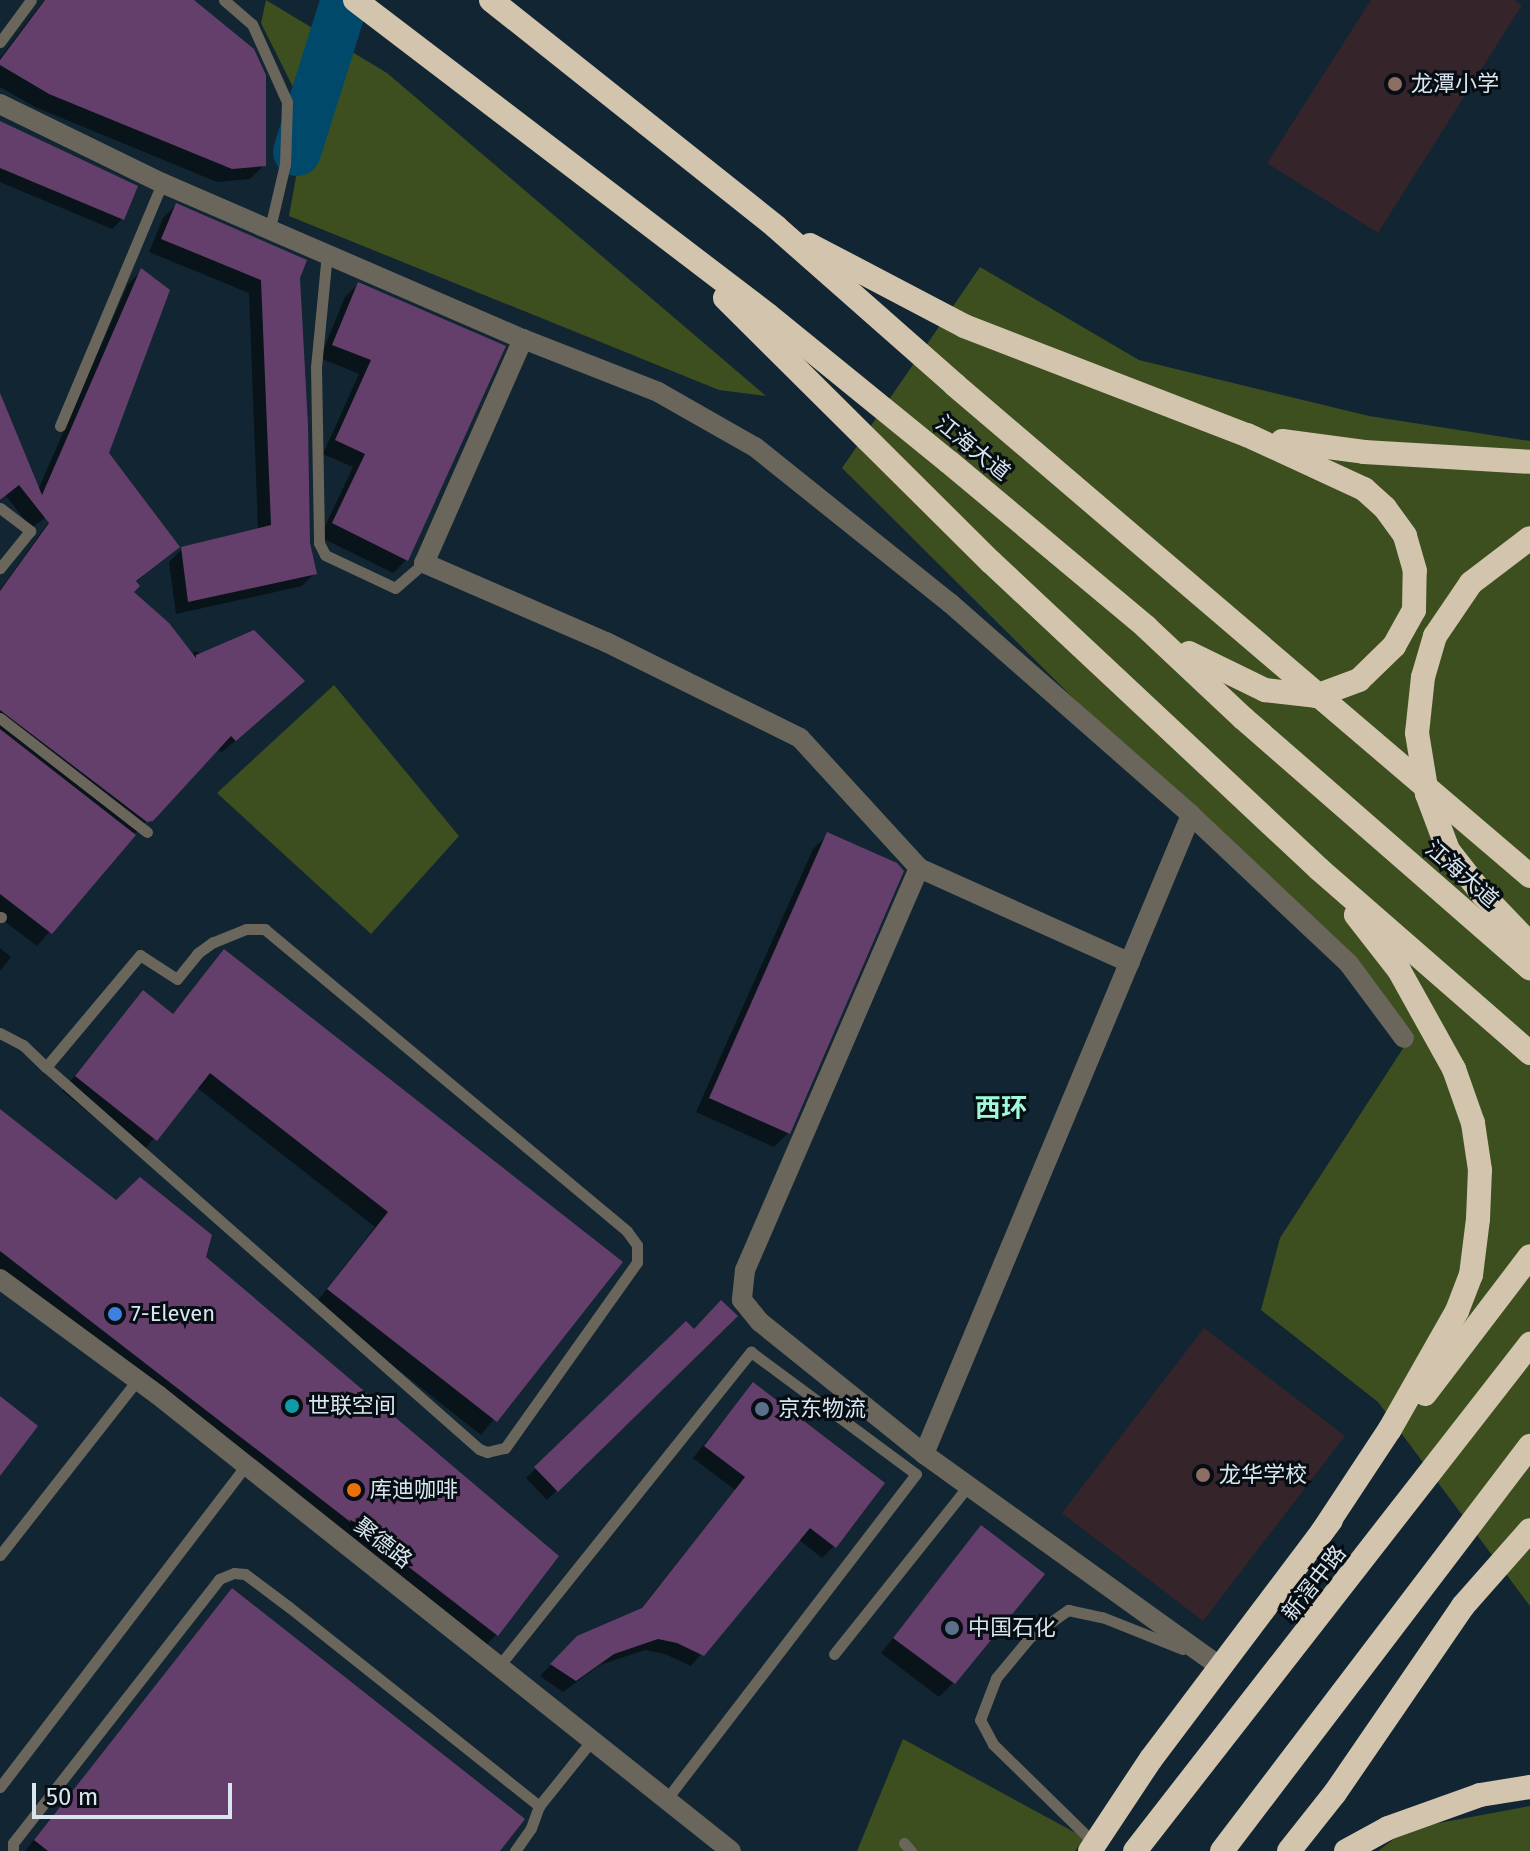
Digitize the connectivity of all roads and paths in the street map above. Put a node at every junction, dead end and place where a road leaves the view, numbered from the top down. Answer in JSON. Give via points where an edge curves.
{"nodes":[{"id":1,"x":31,"y":0,"type":"edge"},
{"id":2,"x":224,"y":0,"type":"edge"},
{"id":3,"x":355,"y":0,"type":"edge"},
{"id":4,"x":491,"y":0,"type":"edge"},
{"id":5,"x":0,"y":42,"type":"edge"},
{"id":6,"x":0,"y":104,"type":"edge"},
{"id":7,"x":162,"y":183,"type":"junction"},
{"id":8,"x":776,"y":227,"type":"junction"},
{"id":9,"x":270,"y":228,"type":"junction"},
{"id":10,"x":664,"y":237,"type":"junction"},
{"id":11,"x":327,"y":253,"type":"junction"},
{"id":12,"x":523,"y":339,"type":"junction"},
{"id":13,"x":60,"y":426,"type":"dead end"},
{"id":14,"x":1247,"y":435,"type":"junction"},
{"id":15,"x":1530,"y":462,"type":"edge"},
{"id":16,"x":0,"y":508,"type":"edge"},
{"id":17,"x":1530,"y":538,"type":"edge"},
{"id":18,"x":424,"y":563,"type":"junction"},
{"id":19,"x":0,"y":568,"type":"edge"},
{"id":20,"x":1146,"y":627,"type":"junction"},
{"id":21,"x":0,"y":718,"type":"edge"},
{"id":22,"x":1191,"y":815,"type":"junction"},
{"id":23,"x":147,"y":832,"type":"dead end"},
{"id":24,"x":919,"y":868,"type":"junction"},
{"id":25,"x":1319,"y":869,"type":"junction"},
{"id":26,"x":1530,"y":876,"type":"edge"},
{"id":27,"x":1530,"y":944,"type":"edge"},
{"id":28,"x":1130,"y":963,"type":"junction"},
{"id":29,"x":1530,"y":968,"type":"edge"},
{"id":30,"x":0,"y":1033,"type":"edge"},
{"id":31,"x":1404,"y":1038,"type":"dead end"},
{"id":32,"x":1530,"y":1053,"type":"edge"},
{"id":33,"x":46,"y":1067,"type":"junction"},
{"id":34,"x":1530,"y":1256,"type":"edge"},
{"id":35,"x":0,"y":1279,"type":"edge"},
{"id":36,"x":1530,"y":1344,"type":"edge"},
{"id":37,"x":137,"y":1380,"type":"junction"},
{"id":38,"x":1530,"y":1446,"type":"edge"},
{"id":39,"x":924,"y":1454,"type":"junction"},
{"id":40,"x":246,"y":1465,"type":"junction"},
{"id":41,"x":969,"y":1485,"type":"junction"},
{"id":42,"x":1530,"y":1530,"type":"edge"},
{"id":43,"x":1322,"y":1532,"type":"junction"},
{"id":44,"x":0,"y":1555,"type":"edge"},
{"id":45,"x":834,"y":1654,"type":"dead end"},
{"id":46,"x":1210,"y":1661,"type":"junction"},
{"id":47,"x":499,"y":1666,"type":"junction"},
{"id":48,"x":592,"y":1740,"type":"junction"},
{"id":49,"x":0,"y":1787,"type":"edge"},
{"id":50,"x":1530,"y":1787,"type":"edge"},
{"id":51,"x":667,"y":1799,"type":"junction"},
{"id":52,"x":539,"y":1806,"type":"junction"},
{"id":53,"x":1092,"y":1847,"type":"edge"},
{"id":54,"x":13,"y":1851,"type":"edge"},
{"id":55,"x":515,"y":1851,"type":"edge"},
{"id":56,"x":731,"y":1851,"type":"edge"},
{"id":57,"x":1135,"y":1851,"type":"edge"},
{"id":58,"x":1222,"y":1851,"type":"edge"},
{"id":59,"x":1289,"y":1851,"type":"edge"},
{"id":60,"x":1346,"y":1851,"type":"edge"}],
"edges":[{"from":1,"to":5,"type":"lane"},
{"from":2,"to":9,"type":"lane","via":[[252,24],[287,102],[285,164]]},
{"from":3,"to":10,"type":"highway","name":"江海大道"},
{"from":4,"to":8,"type":"highway","name":"江海大道"},
{"from":6,"to":7,"type":"street"},
{"from":7,"to":9,"type":"street"},
{"from":7,"to":13,"type":"lane"},
{"from":8,"to":14,"type":"highway","via":[[964,326]]},
{"from":8,"to":26,"type":"highway","name":"江海大道"},
{"from":9,"to":11,"type":"street"},
{"from":10,"to":20,"type":"highway","name":"江海大道","via":[[768,315]]},
{"from":10,"to":25,"type":"highway","via":[[991,562]]},
{"from":11,"to":12,"type":"street"},
{"from":11,"to":18,"type":"lane","via":[[316,378],[319,543],[325,555],[395,588]]},
{"from":12,"to":18,"type":"street"},
{"from":12,"to":22,"type":"street","via":[[658,392],[755,447],[950,603]]},
{"from":14,"to":15,"type":"highway","via":[[1364,452]]},
{"from":14,"to":20,"type":"highway","bridge":true,"via":[[1364,489],[1385,508],[1405,536],[1415,571],[1414,610],[1394,646],[1359,680],[1316,696],[1265,690],[1212,667]]},
{"from":16,"to":19,"type":"lane","via":[[30,531]]},
{"from":17,"to":27,"type":"highway","bridge":true,"via":[[1471,583],[1435,636],[1423,677],[1417,733],[1427,794],[1448,850]]},
{"from":18,"to":24,"type":"street","via":[[606,642],[800,738]]},
{"from":20,"to":29,"type":"highway","name":"江海大道"},
{"from":21,"to":23,"type":"lane"},
{"from":22,"to":28,"type":"street"},
{"from":22,"to":31,"type":"street","via":[[1349,964]]},
{"from":24,"to":28,"type":"street"},
{"from":24,"to":39,"type":"street","via":[[745,1270],[742,1300],[760,1322]]},
{"from":25,"to":32,"type":"highway"},
{"from":25,"to":43,"type":"highway","via":[[1399,970],[1454,1069],[1473,1123],[1480,1170],[1471,1275],[1457,1311],[1390,1429]]},
{"from":28,"to":39,"type":"street"},
{"from":30,"to":33,"type":"lane"},
{"from":33,"to":33,"type":"lane","via":[[140,955],[177,979],[213,942],[246,929],[265,929],[627,1231],[637,1245],[637,1262],[505,1448],[487,1452]]},
{"from":34,"to":43,"type":"highway"},
{"from":35,"to":37,"type":"street","name":"聚德路"},
{"from":36,"to":57,"type":"highway","name":"新滘中路"},
{"from":37,"to":40,"type":"street","name":"聚德路"},
{"from":37,"to":44,"type":"lane"},
{"from":38,"to":58,"type":"highway"},
{"from":39,"to":41,"type":"street"},
{"from":40,"to":47,"type":"street","name":"聚德路"},
{"from":40,"to":49,"type":"lane"},
{"from":41,"to":45,"type":"lane"},
{"from":41,"to":46,"type":"street"},
{"from":42,"to":59,"type":"highway","via":[[1463,1606]]},
{"from":43,"to":46,"type":"highway"},
{"from":46,"to":53,"type":"highway"},
{"from":46,"to":53,"type":"lane","via":[[1102,1617],[1068,1610],[1030,1637],[996,1678],[980,1720],[993,1744]]},
{"from":47,"to":48,"type":"street","name":"聚德路"},
{"from":47,"to":51,"type":"lane","via":[[751,1352],[916,1474]]},
{"from":48,"to":51,"type":"street","name":"聚德路"},
{"from":48,"to":52,"type":"lane"},
{"from":50,"to":60,"type":"highway","via":[[1480,1795],[1388,1828]]},
{"from":51,"to":56,"type":"street","name":"聚德路"},
{"from":52,"to":54,"type":"lane","via":[[289,1607],[245,1574],[234,1573],[219,1579],[13,1843]]},
{"from":52,"to":55,"type":"lane"}]}
